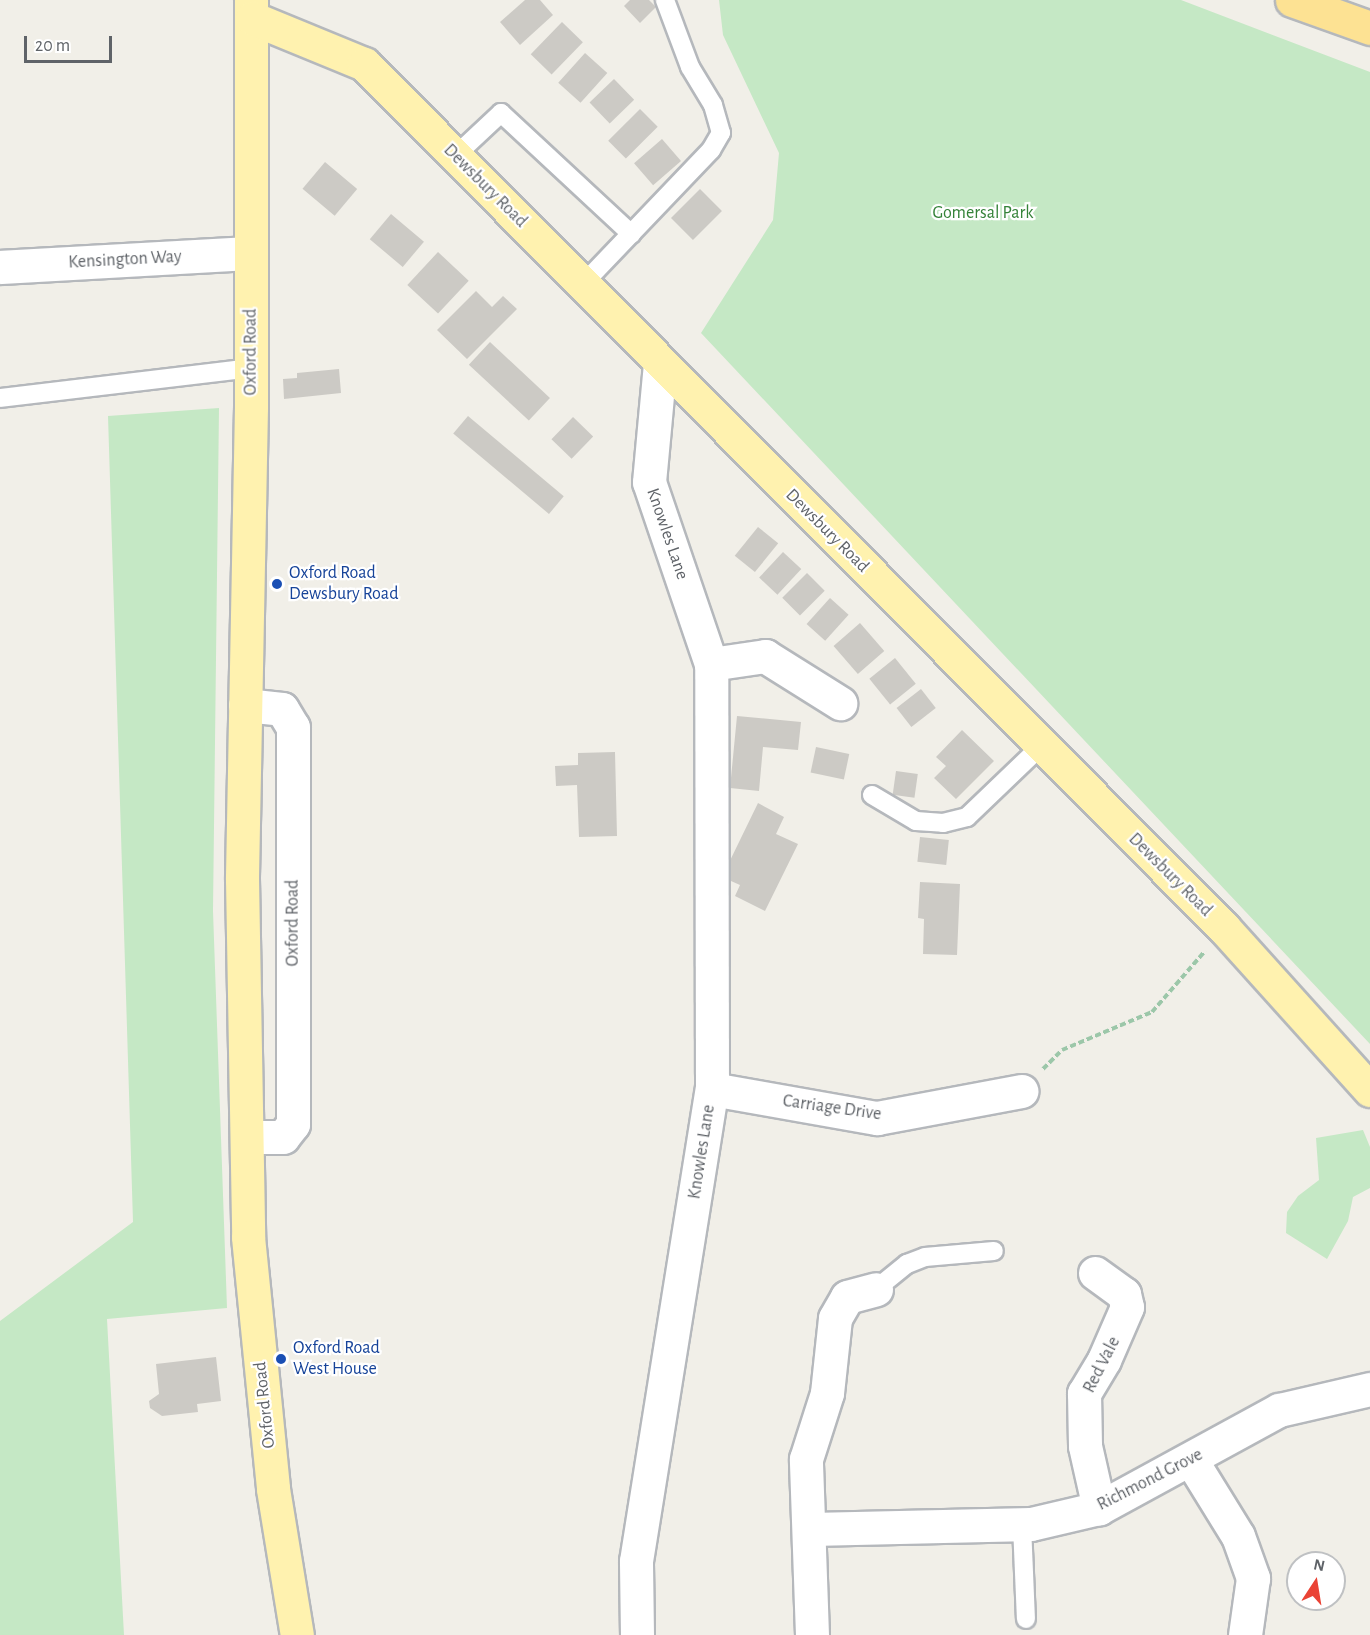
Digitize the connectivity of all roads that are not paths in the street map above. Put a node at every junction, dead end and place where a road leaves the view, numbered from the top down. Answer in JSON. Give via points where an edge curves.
{"nodes":[{"id":1,"x":665,"y":0,"type":"edge"},
{"id":2,"x":1292,"y":0,"type":"edge"},
{"id":3,"x":252,"y":9,"type":"edge"},
{"id":4,"x":1370,"y":28,"type":"edge"},
{"id":5,"x":455,"y":156,"type":"junction"},
{"id":6,"x":631,"y":234,"type":"junction"},
{"id":7,"x":251,"y":253,"type":"junction"},
{"id":8,"x":0,"y":267,"type":"edge"},
{"id":9,"x":582,"y":285,"type":"junction"},
{"id":10,"x":660,"y":364,"type":"junction"},
{"id":11,"x":251,"y":368,"type":"junction"},
{"id":12,"x":0,"y":398,"type":"edge"},
{"id":13,"x":711,"y":664,"type":"junction"},
{"id":14,"x":840,"y":703,"type":"dead end"},
{"id":15,"x":245,"y":705,"type":"junction"},
{"id":16,"x":1041,"y":746,"type":"junction"},
{"id":17,"x":872,"y":795,"type":"dead end"},
{"id":18,"x":712,"y":1089,"type":"junction"},
{"id":19,"x":1370,"y":1090,"type":"edge"},
{"id":20,"x":1021,"y":1091,"type":"road end"},
{"id":21,"x":247,"y":1137,"type":"junction"},
{"id":22,"x":994,"y":1251,"type":"dead end"},
{"id":23,"x":1095,"y":1273,"type":"dead end"},
{"id":24,"x":876,"y":1289,"type":"joint"},
{"id":25,"x":1370,"y":1389,"type":"edge"},
{"id":26,"x":1191,"y":1460,"type":"junction"},
{"id":27,"x":1099,"y":1508,"type":"junction"},
{"id":28,"x":1022,"y":1525,"type":"junction"},
{"id":29,"x":811,"y":1529,"type":"junction"},
{"id":30,"x":1026,"y":1619,"type":"dead end"},
{"id":31,"x":297,"y":1635,"type":"edge"},
{"id":32,"x":637,"y":1635,"type":"edge"},
{"id":33,"x":812,"y":1635,"type":"edge"},
{"id":34,"x":1245,"y":1635,"type":"edge"}],
"edges":[{"from":1,"to":6,"type":"lane","via":[[690,67],[713,105],[721,133],[711,150]]},
{"from":2,"to":4,"type":"highway"},
{"from":3,"to":5,"type":"main road","name":"Dewsbury Road","via":[[364,64]]},
{"from":3,"to":7,"type":"main road","name":"Oxford Road"},
{"from":5,"to":6,"type":"lane","via":[[501,113]]},
{"from":5,"to":9,"type":"main road","name":"Dewsbury Road"},
{"from":6,"to":9,"type":"lane"},
{"from":7,"to":8,"type":"street","name":"Kensington Way"},
{"from":7,"to":11,"type":"main road","name":"Oxford Road"},
{"from":9,"to":10,"type":"main road","name":"Dewsbury Road"},
{"from":10,"to":13,"type":"street","name":"Knowles Lane","via":[[649,482]]},
{"from":10,"to":16,"type":"main road","name":"Dewsbury Road"},
{"from":11,"to":12,"type":"lane"},
{"from":11,"to":15,"type":"main road","name":"Oxford Road"},
{"from":13,"to":14,"type":"street","via":[[765,656]]},
{"from":13,"to":18,"type":"street","name":"Knowles Lane"},
{"from":15,"to":21,"type":"main road","name":"Oxford Road","via":[[242,879]]},
{"from":15,"to":21,"type":"street","name":"Oxford Road","via":[[282,709],[293,727],[293,1124],[283,1137]]},
{"from":16,"to":17,"type":"lane","via":[[968,816],[943,823],[916,821]]},
{"from":16,"to":19,"type":"main road","name":"Dewsbury Road","via":[[1231,936]]},
{"from":18,"to":20,"type":"street","name":"Carriage Drive","via":[[877,1118]]},
{"from":18,"to":32,"type":"street","name":"Knowles Lane","via":[[636,1562]]},
{"from":21,"to":31,"type":"main road","name":"Oxford Road","via":[[248,1237],[273,1489]]},
{"from":22,"to":24,"type":"lane","via":[[925,1257],[907,1264]]},
{"from":23,"to":27,"type":"street","name":"Red Vale","via":[[1124,1294],[1127,1306],[1109,1350],[1084,1393],[1085,1446]]},
{"from":24,"to":29,"type":"street","via":[[847,1297],[835,1318],[827,1393],[806,1460]]},
{"from":25,"to":26,"type":"street","name":"Richmond Grove","via":[[1279,1410]]},
{"from":26,"to":27,"type":"street","name":"Richmond Grove"},
{"from":26,"to":34,"type":"street","via":[[1238,1536],[1253,1578]]},
{"from":27,"to":28,"type":"street","name":"Richmond Grove"},
{"from":28,"to":29,"type":"street","name":"Richmond Grove"},
{"from":28,"to":30,"type":"lane"},
{"from":29,"to":33,"type":"street"}]}
